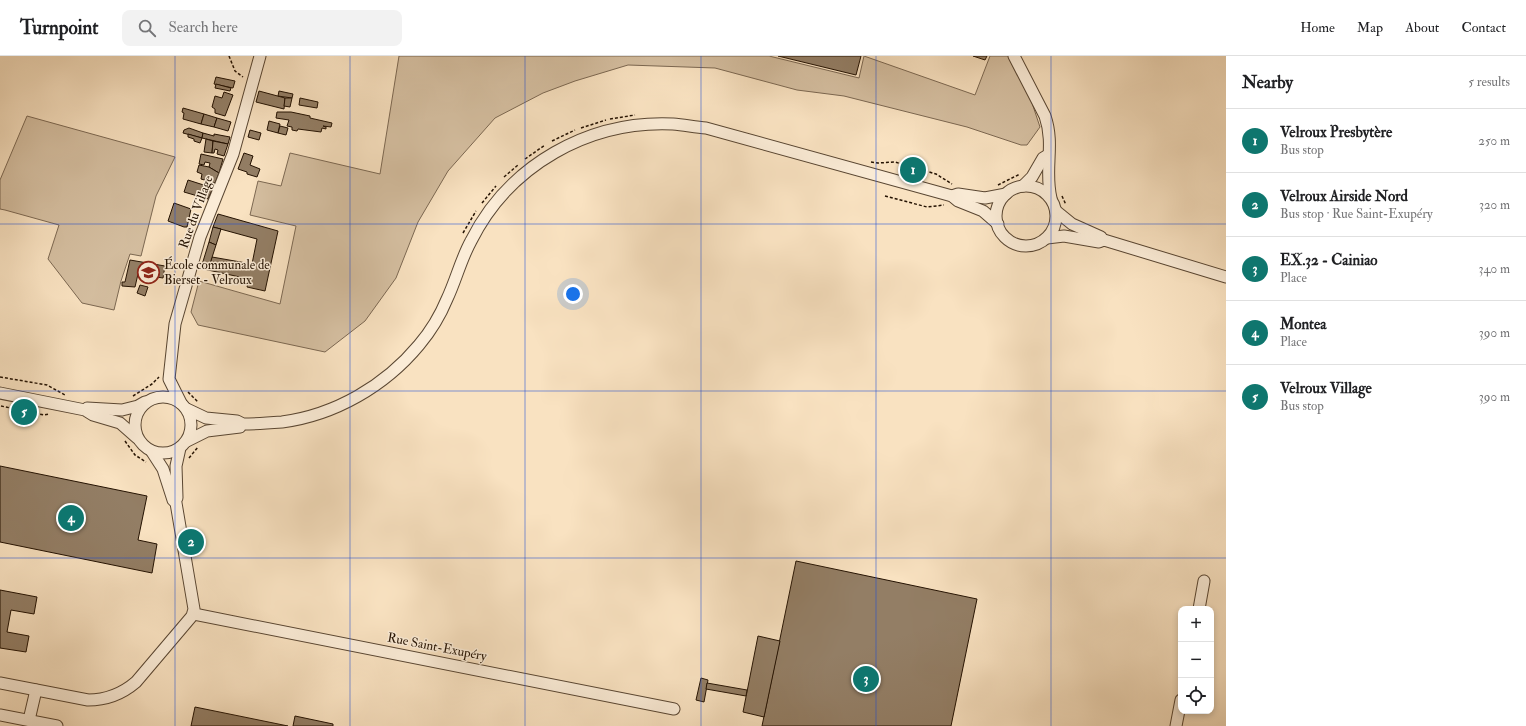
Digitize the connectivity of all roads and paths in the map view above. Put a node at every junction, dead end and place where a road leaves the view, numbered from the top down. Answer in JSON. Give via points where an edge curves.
{"nodes":[{"id":1,"x":229,"y":56,"type":"edge"},
{"id":2,"x":260,"y":56,"type":"edge"},
{"id":3,"x":1014,"y":56,"type":"edge"},
{"id":4,"x":252,"y":85,"type":"junction"},
{"id":5,"x":640,"y":114,"type":"dead end"},
{"id":6,"x":551,"y":142,"type":"dead end"},
{"id":7,"x":546,"y":145,"type":"dead end"},
{"id":8,"x":1048,"y":155,"type":"junction"},
{"id":9,"x":865,"y":160,"type":"dead end"},
{"id":10,"x":1025,"y":171,"type":"dead end"},
{"id":11,"x":501,"y":180,"type":"dead end"},
{"id":12,"x":496,"y":186,"type":"dead end"},
{"id":13,"x":1023,"y":186,"type":"junction"},
{"id":14,"x":994,"y":187,"type":"dead end"},
{"id":15,"x":954,"y":191,"type":"junction"},
{"id":16,"x":1060,"y":191,"type":"dead end"},
{"id":17,"x":1006,"y":194,"type":"junction"},
{"id":18,"x":885,"y":196,"type":"dead end"},
{"id":19,"x":1051,"y":198,"type":"junction"},
{"id":20,"x":945,"y":205,"type":"dead end"},
{"id":21,"x":1068,"y":208,"type":"dead end"},
{"id":22,"x":1056,"y":211,"type":"junction"},
{"id":23,"x":998,"y":224,"type":"junction"},
{"id":24,"x":462,"y":234,"type":"dead end"},
{"id":25,"x":1047,"y":238,"type":"junction"},
{"id":26,"x":1104,"y":240,"type":"junction"},
{"id":27,"x":1226,"y":277,"type":"edge"},
{"id":28,"x":0,"y":376,"type":"edge"},
{"id":29,"x":165,"y":377,"type":"junction"},
{"id":30,"x":188,"y":392,"type":"dead end"},
{"id":31,"x":0,"y":393,"type":"edge"},
{"id":32,"x":67,"y":395,"type":"dead end"},
{"id":33,"x":130,"y":398,"type":"dead end"},
{"id":34,"x":147,"y":401,"type":"junction"},
{"id":35,"x":200,"y":404,"type":"dead end"},
{"id":36,"x":1,"y":406,"type":"edge"},
{"id":37,"x":184,"y":406,"type":"junction"},
{"id":38,"x":85,"y":410,"type":"junction"},
{"id":39,"x":54,"y":415,"type":"dead end"},
{"id":40,"x":243,"y":424,"type":"junction"},
{"id":41,"x":123,"y":437,"type":"dead end"},
{"id":42,"x":138,"y":440,"type":"junction"},
{"id":43,"x":184,"y":444,"type":"junction"},
{"id":44,"x":199,"y":446,"type":"dead end"},
{"id":45,"x":152,"y":452,"type":"junction"},
{"id":46,"x":187,"y":460,"type":"dead end"},
{"id":47,"x":148,"y":463,"type":"dead end"},
{"id":48,"x":176,"y":503,"type":"junction"},
{"id":49,"x":1204,"y":580,"type":"dead end"},
{"id":50,"x":1200,"y":606,"type":"edge"},
{"id":51,"x":194,"y":614,"type":"junction"},
{"id":52,"x":0,"y":683,"type":"edge"},
{"id":53,"x":36,"y":690,"type":"junction"},
{"id":54,"x":674,"y":709,"type":"dead end"},
{"id":55,"x":1178,"y":714,"type":"edge"},
{"id":56,"x":0,"y":715,"type":"edge"},
{"id":57,"x":29,"y":720,"type":"junction"},
{"id":58,"x":58,"y":726,"type":"edge"},
{"id":59,"x":1176,"y":726,"type":"edge"}],
"edges":[{"from":1,"to":4,"type":"path","via":[[235,71]]},
{"from":2,"to":4,"type":"street","name":"Rue du Village"},
{"from":3,"to":8,"type":"street","via":[[1045,116],[1050,144]]},
{"from":4,"to":29,"type":"street","name":"Rue du Village","via":[[233,154],[200,237],[181,299]]},
{"from":5,"to":6,"type":"path","via":[[601,121]]},
{"from":7,"to":11,"type":"path"},
{"from":8,"to":13,"type":"street","via":[[1043,158],[1032,177]]},
{"from":8,"to":19,"type":"street"},
{"from":9,"to":15,"type":"path","via":[[878,163],[895,162],[936,174]]},
{"from":10,"to":14,"type":"path"},
{"from":12,"to":24,"type":"path"},
{"from":13,"to":17,"type":"street"},
{"from":13,"to":19,"type":"street","via":[[1038,189]]},
{"from":15,"to":17,"type":"street","via":[[958,194],[985,198]]},
{"from":15,"to":23,"type":"street","via":[[958,201],[984,211]]},
{"from":15,"to":40,"type":"street","via":[[706,128],[658,124],[602,132],[576,141],[546,157],[502,196],[485,217],[471,241],[447,301],[435,323],[419,345],[391,373],[362,394],[330,409],[283,422]]},
{"from":16,"to":21,"type":"path"},
{"from":17,"to":23,"type":"street","via":[[998,208]]},
{"from":18,"to":20,"type":"path","via":[[927,207]]},
{"from":19,"to":22,"type":"street"},
{"from":22,"to":25,"type":"street","via":[[1056,224]]},
{"from":22,"to":26,"type":"street","via":[[1068,221]]},
{"from":23,"to":25,"type":"street","via":[[1008,240],[1017,245],[1036,245]]},
{"from":25,"to":26,"type":"street","via":[[1064,236],[1099,242]]},
{"from":26,"to":27,"type":"street"},
{"from":28,"to":32,"type":"path","via":[[48,385]]},
{"from":29,"to":33,"type":"path"},
{"from":29,"to":34,"type":"street"},
{"from":29,"to":37,"type":"street"},
{"from":30,"to":35,"type":"path"},
{"from":31,"to":38,"type":"street"},
{"from":34,"to":37,"type":"street","via":[[166,397]]},
{"from":34,"to":38,"type":"street","via":[[122,410]]},
{"from":34,"to":42,"type":"street","via":[[136,415],[134,428]]},
{"from":36,"to":39,"type":"path"},
{"from":37,"to":40,"type":"street","via":[[206,418],[237,421]]},
{"from":37,"to":43,"type":"street","via":[[192,424]]},
{"from":38,"to":42,"type":"street","via":[[120,423]]},
{"from":40,"to":43,"type":"street","via":[[240,427],[207,431]]},
{"from":41,"to":47,"type":"path","via":[[135,455]]},
{"from":42,"to":45,"type":"street"},
{"from":43,"to":45,"type":"street","via":[[173,452]]},
{"from":43,"to":48,"type":"street","via":[[176,466]]},
{"from":44,"to":46,"type":"path"},
{"from":45,"to":48,"type":"street","via":[[163,469]]},
{"from":48,"to":51,"type":"street"},
{"from":49,"to":50,"type":"street"},
{"from":51,"to":53,"type":"street","via":[[136,682],[118,694],[99,700],[88,700]]},
{"from":51,"to":54,"type":"street","name":"Rue Saint-Exupéry"},
{"from":52,"to":53,"type":"street"},
{"from":53,"to":57,"type":"street"},
{"from":55,"to":59,"type":"street"},
{"from":56,"to":57,"type":"street"},
{"from":57,"to":58,"type":"street"}]}
